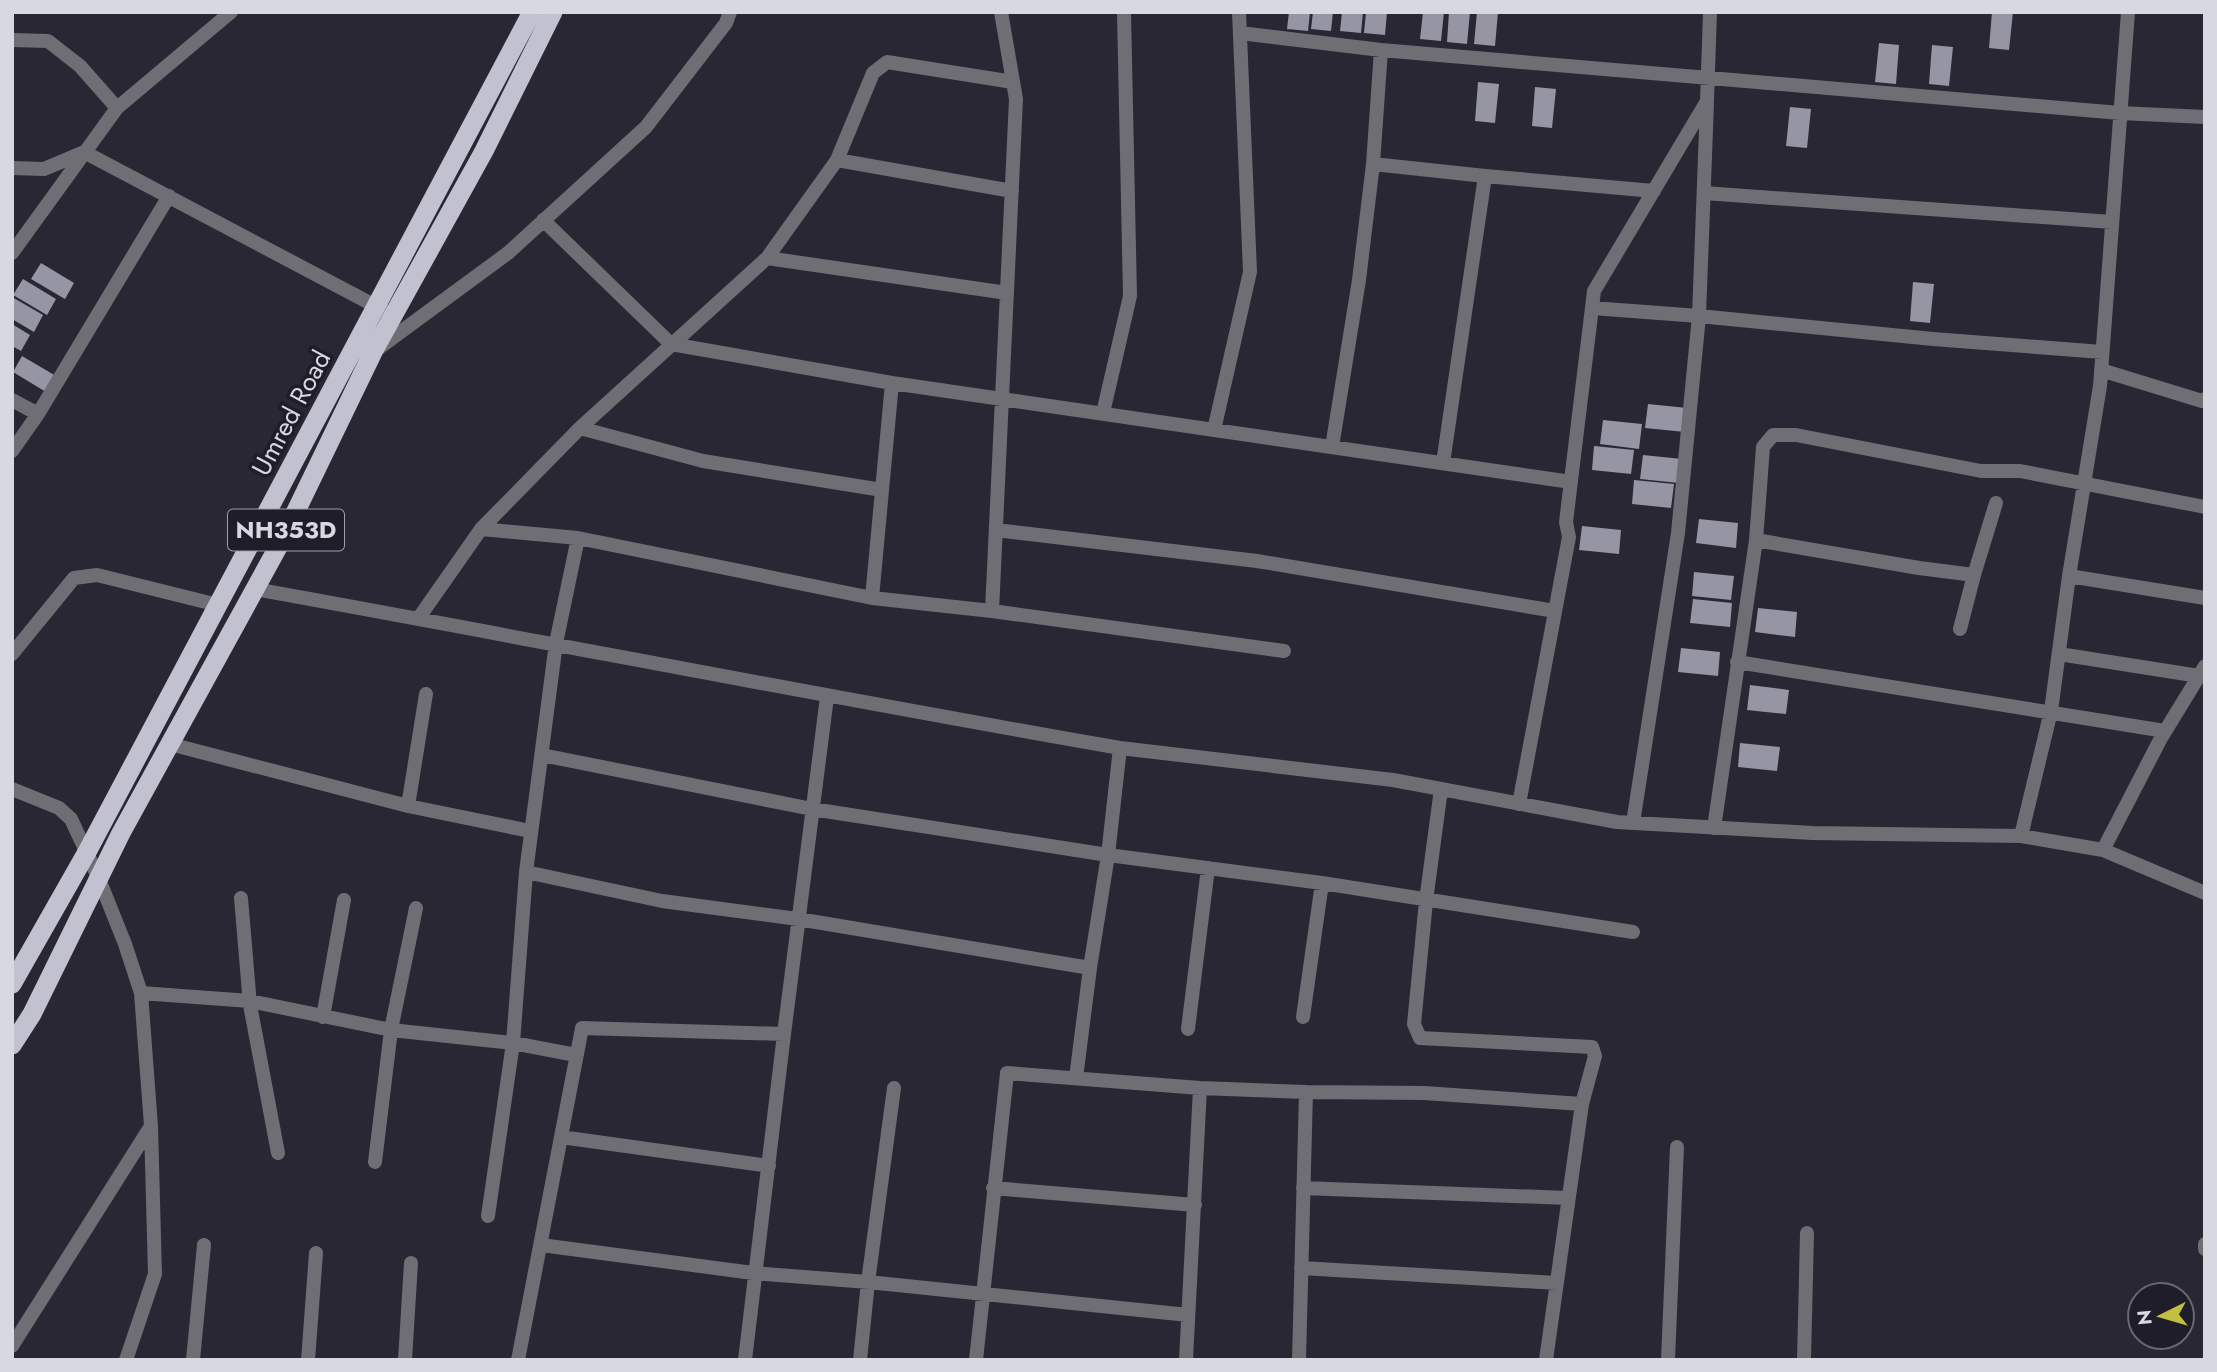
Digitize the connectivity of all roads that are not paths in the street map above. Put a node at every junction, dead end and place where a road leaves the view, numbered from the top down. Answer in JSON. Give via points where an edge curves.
{"nodes":[{"id":1,"x":231,"y":12,"type":"edge"},
{"id":2,"x":532,"y":12,"type":"edge"},
{"id":3,"x":553,"y":12,"type":"edge"},
{"id":4,"x":730,"y":12,"type":"edge"},
{"id":5,"x":1001,"y":12,"type":"edge"},
{"id":6,"x":1124,"y":12,"type":"edge"},
{"id":7,"x":1239,"y":12,"type":"edge"},
{"id":8,"x":1710,"y":12,"type":"edge"},
{"id":9,"x":2128,"y":12,"type":"edge"},
{"id":10,"x":1240,"y":33,"type":"junction"},
{"id":11,"x":12,"y":40,"type":"edge"},
{"id":12,"x":1381,"y":50,"type":"junction"},
{"id":13,"x":1708,"y":77,"type":"junction"},
{"id":14,"x":1013,"y":82,"type":"junction"},
{"id":15,"x":1707,"y":102,"type":"junction"},
{"id":16,"x":117,"y":108,"type":"junction"},
{"id":17,"x":2120,"y":113,"type":"junction"},
{"id":18,"x":2205,"y":117,"type":"edge"},
{"id":19,"x":84,"y":152,"type":"junction"},
{"id":20,"x":837,"y":160,"type":"junction"},
{"id":21,"x":1373,"y":164,"type":"junction"},
{"id":22,"x":12,"y":168,"type":"edge"},
{"id":23,"x":1485,"y":176,"type":"junction"},
{"id":24,"x":1012,"y":191,"type":"junction"},
{"id":25,"x":1654,"y":191,"type":"junction"},
{"id":26,"x":1704,"y":193,"type":"junction"},
{"id":27,"x":169,"y":197,"type":"junction"},
{"id":28,"x":543,"y":220,"type":"junction"},
{"id":29,"x":2112,"y":222,"type":"junction"},
{"id":30,"x":12,"y":253,"type":"edge"},
{"id":31,"x":767,"y":258,"type":"junction"},
{"id":32,"x":1007,"y":293,"type":"junction"},
{"id":33,"x":376,"y":305,"type":"junction"},
{"id":34,"x":1592,"y":308,"type":"junction"},
{"id":35,"x":393,"y":316,"type":"junction"},
{"id":36,"x":1699,"y":316,"type":"junction"},
{"id":37,"x":671,"y":344,"type":"junction"},
{"id":38,"x":365,"y":348,"type":"junction"},
{"id":39,"x":2102,"y":352,"type":"junction"},
{"id":40,"x":2101,"y":370,"type":"junction"},
{"id":41,"x":892,"y":383,"type":"junction"},
{"id":42,"x":1002,"y":399,"type":"junction"},
{"id":43,"x":2205,"y":399,"type":"edge"},
{"id":44,"x":12,"y":400,"type":"edge"},
{"id":45,"x":1102,"y":413,"type":"junction"},
{"id":46,"x":38,"y":414,"type":"junction"},
{"id":47,"x":580,"y":428,"type":"junction"},
{"id":48,"x":1214,"y":430,"type":"junction"},
{"id":49,"x":1332,"y":447,"type":"junction"},
{"id":50,"x":12,"y":451,"type":"edge"},
{"id":51,"x":1443,"y":463,"type":"junction"},
{"id":52,"x":1571,"y":482,"type":"junction"},
{"id":53,"x":2084,"y":485,"type":"junction"},
{"id":54,"x":882,"y":490,"type":"junction"},
{"id":55,"x":1996,"y":503,"type":"dead end"},
{"id":56,"x":2205,"y":507,"type":"edge"},
{"id":57,"x":481,"y":529,"type":"junction"},
{"id":58,"x":996,"y":530,"type":"junction"},
{"id":59,"x":578,"y":538,"type":"junction"},
{"id":60,"x":1756,"y":540,"type":"junction"},
{"id":61,"x":1974,"y":575,"type":"junction"},
{"id":62,"x":2069,"y":576,"type":"junction"},
{"id":63,"x":254,"y":589,"type":"junction"},
{"id":64,"x":872,"y":598,"type":"junction"},
{"id":65,"x":2205,"y":598,"type":"edge"},
{"id":66,"x":218,"y":605,"type":"junction"},
{"id":67,"x":992,"y":611,"type":"junction"},
{"id":68,"x":1555,"y":611,"type":"junction"},
{"id":69,"x":418,"y":619,"type":"junction"},
{"id":70,"x":1960,"y":629,"type":"dead end"},
{"id":71,"x":555,"y":643,"type":"junction"},
{"id":72,"x":1284,"y":651,"type":"dead end"},
{"id":73,"x":12,"y":654,"type":"edge"},
{"id":74,"x":2059,"y":654,"type":"junction"},
{"id":75,"x":1737,"y":662,"type":"junction"},
{"id":76,"x":2202,"y":671,"type":"edge"},
{"id":77,"x":426,"y":694,"type":"dead end"},
{"id":78,"x":827,"y":697,"type":"junction"},
{"id":79,"x":2051,"y":711,"type":"junction"},
{"id":80,"x":2165,"y":731,"type":"junction"},
{"id":81,"x":170,"y":744,"type":"junction"},
{"id":82,"x":1120,"y":748,"type":"junction"},
{"id":83,"x":542,"y":755,"type":"junction"},
{"id":84,"x":12,"y":789,"type":"edge"},
{"id":85,"x":1441,"y":789,"type":"junction"},
{"id":86,"x":1519,"y":804,"type":"junction"},
{"id":87,"x":408,"y":806,"type":"junction"},
{"id":88,"x":812,"y":809,"type":"junction"},
{"id":89,"x":1633,"y":823,"type":"junction"},
{"id":90,"x":1714,"y":828,"type":"junction"},
{"id":91,"x":530,"y":831,"type":"junction"},
{"id":92,"x":2021,"y":836,"type":"junction"},
{"id":93,"x":2103,"y":850,"type":"junction"},
{"id":94,"x":87,"y":852,"type":"junction"},
{"id":95,"x":1108,"y":855,"type":"junction"},
{"id":96,"x":1208,"y":868,"type":"junction"},
{"id":97,"x":526,"y":872,"type":"junction"},
{"id":98,"x":99,"y":878,"type":"junction"},
{"id":99,"x":1322,"y":883,"type":"junction"},
{"id":100,"x":2205,"y":893,"type":"edge"},
{"id":101,"x":241,"y":898,"type":"dead end"},
{"id":102,"x":344,"y":900,"type":"dead end"},
{"id":103,"x":1426,"y":901,"type":"junction"},
{"id":104,"x":416,"y":908,"type":"dead end"},
{"id":105,"x":798,"y":919,"type":"junction"},
{"id":106,"x":1633,"y":932,"type":"dead end"},
{"id":107,"x":1090,"y":968,"type":"junction"},
{"id":108,"x":12,"y":984,"type":"edge"},
{"id":109,"x":141,"y":993,"type":"junction"},
{"id":110,"x":250,"y":1002,"type":"junction"},
{"id":111,"x":323,"y":1017,"type":"junction"},
{"id":112,"x":1303,"y":1017,"type":"dead end"},
{"id":113,"x":1188,"y":1029,"type":"dead end"},
{"id":114,"x":391,"y":1030,"type":"junction"},
{"id":115,"x":784,"y":1034,"type":"junction"},
{"id":116,"x":513,"y":1042,"type":"junction"},
{"id":117,"x":12,"y":1045,"type":"edge"},
{"id":118,"x":576,"y":1055,"type":"junction"},
{"id":119,"x":1076,"y":1078,"type":"junction"},
{"id":120,"x":894,"y":1088,"type":"dead end"},
{"id":121,"x":1200,"y":1088,"type":"junction"},
{"id":122,"x":1306,"y":1092,"type":"junction"},
{"id":123,"x":1582,"y":1104,"type":"junction"},
{"id":124,"x":151,"y":1126,"type":"junction"},
{"id":125,"x":561,"y":1137,"type":"junction"},
{"id":126,"x":1677,"y":1147,"type":"dead end"},
{"id":127,"x":278,"y":1153,"type":"dead end"},
{"id":128,"x":375,"y":1162,"type":"dead end"},
{"id":129,"x":769,"y":1166,"type":"junction"},
{"id":130,"x":993,"y":1188,"type":"junction"},
{"id":131,"x":1303,"y":1188,"type":"junction"},
{"id":132,"x":1568,"y":1198,"type":"junction"},
{"id":133,"x":1195,"y":1205,"type":"junction"},
{"id":134,"x":488,"y":1216,"type":"dead end"},
{"id":135,"x":1807,"y":1233,"type":"dead end"},
{"id":136,"x":2205,"y":1244,"type":"edge"},
{"id":137,"x":204,"y":1245,"type":"dead end"},
{"id":138,"x":541,"y":1245,"type":"junction"},
{"id":139,"x":2205,"y":1249,"type":"edge"},
{"id":140,"x":316,"y":1253,"type":"dead end"},
{"id":141,"x":411,"y":1263,"type":"dead end"},
{"id":142,"x":1301,"y":1268,"type":"junction"},
{"id":143,"x":753,"y":1273,"type":"junction"},
{"id":144,"x":868,"y":1282,"type":"junction"},
{"id":145,"x":1557,"y":1283,"type":"junction"},
{"id":146,"x":983,"y":1294,"type":"junction"},
{"id":147,"x":1188,"y":1315,"type":"junction"},
{"id":148,"x":12,"y":1346,"type":"edge"},
{"id":149,"x":126,"y":1360,"type":"edge"},
{"id":150,"x":192,"y":1360,"type":"edge"},
{"id":151,"x":308,"y":1360,"type":"edge"},
{"id":152,"x":405,"y":1360,"type":"edge"},
{"id":153,"x":518,"y":1360,"type":"edge"},
{"id":154,"x":745,"y":1360,"type":"edge"},
{"id":155,"x":860,"y":1360,"type":"edge"},
{"id":156,"x":976,"y":1360,"type":"edge"},
{"id":157,"x":1186,"y":1360,"type":"edge"},
{"id":158,"x":1298,"y":1360,"type":"edge"},
{"id":159,"x":1546,"y":1360,"type":"edge"},
{"id":160,"x":1668,"y":1360,"type":"edge"},
{"id":161,"x":1804,"y":1360,"type":"edge"}],
"edges":[{"from":1,"to":16,"type":"street"},
{"from":2,"to":33,"type":"highway","name":"Umred Road","number":"NH353D"},
{"from":3,"to":35,"type":"highway","number":"NH353D"},
{"from":4,"to":28,"type":"street","via":[[646,127]]},
{"from":5,"to":14,"type":"street"},
{"from":6,"to":45,"type":"street","via":[[1130,296]]},
{"from":7,"to":10,"type":"street"},
{"from":8,"to":13,"type":"street"},
{"from":9,"to":17,"type":"street"},
{"from":10,"to":12,"type":"street"},
{"from":10,"to":48,"type":"street","via":[[1250,272]]},
{"from":11,"to":16,"type":"street","via":[[48,41],[80,66]]},
{"from":12,"to":13,"type":"street"},
{"from":12,"to":21,"type":"street"},
{"from":13,"to":15,"type":"street"},
{"from":13,"to":17,"type":"street"},
{"from":14,"to":20,"type":"street","via":[[887,62],[873,73]]},
{"from":14,"to":24,"type":"street"},
{"from":15,"to":25,"type":"street"},
{"from":15,"to":26,"type":"street"},
{"from":16,"to":19,"type":"street"},
{"from":17,"to":18,"type":"street"},
{"from":17,"to":29,"type":"street"},
{"from":19,"to":22,"type":"street","via":[[44,169]]},
{"from":19,"to":27,"type":"street"},
{"from":19,"to":30,"type":"street"},
{"from":20,"to":24,"type":"street"},
{"from":20,"to":31,"type":"street"},
{"from":21,"to":23,"type":"street"},
{"from":21,"to":49,"type":"street"},
{"from":23,"to":25,"type":"street"},
{"from":23,"to":51,"type":"street"},
{"from":24,"to":32,"type":"street"},
{"from":25,"to":34,"type":"street","via":[[1594,291]]},
{"from":26,"to":29,"type":"street"},
{"from":26,"to":36,"type":"street"},
{"from":27,"to":33,"type":"street"},
{"from":27,"to":46,"type":"street"},
{"from":28,"to":37,"type":"street"},
{"from":28,"to":38,"type":"street","via":[[508,253]]},
{"from":29,"to":39,"type":"street"},
{"from":31,"to":32,"type":"street"},
{"from":31,"to":37,"type":"street"},
{"from":32,"to":42,"type":"street"},
{"from":33,"to":35,"type":"street"},
{"from":33,"to":38,"type":"highway","name":"Umred Road","number":"NH353D"},
{"from":34,"to":36,"type":"street"},
{"from":34,"to":52,"type":"street"},
{"from":35,"to":38,"type":"highway","number":"NH353D"},
{"from":36,"to":39,"type":"street"},
{"from":36,"to":89,"type":"street","via":[[1678,533]]},
{"from":37,"to":41,"type":"street"},
{"from":37,"to":47,"type":"street"},
{"from":38,"to":63,"type":"highway","number":"NH353D","via":[[321,456]]},
{"from":38,"to":66,"type":"highway","name":"Umred Road","number":"NH353D"},
{"from":39,"to":40,"type":"street"},
{"from":40,"to":43,"type":"street"},
{"from":40,"to":53,"type":"street"},
{"from":41,"to":42,"type":"street"},
{"from":41,"to":54,"type":"street"},
{"from":42,"to":45,"type":"street"},
{"from":42,"to":58,"type":"street"},
{"from":44,"to":46,"type":"street"},
{"from":45,"to":48,"type":"street"},
{"from":46,"to":50,"type":"street"},
{"from":47,"to":54,"type":"street","via":[[703,461]]},
{"from":47,"to":57,"type":"street"},
{"from":48,"to":49,"type":"street"},
{"from":49,"to":51,"type":"street"},
{"from":51,"to":52,"type":"street"},
{"from":52,"to":68,"type":"street","via":[[1566,522],[1569,537]]},
{"from":53,"to":56,"type":"street"},
{"from":53,"to":60,"type":"street","via":[[2020,471],[1981,471],[1796,435],[1773,435],[1763,447]]},
{"from":53,"to":62,"type":"street"},
{"from":54,"to":64,"type":"street"},
{"from":55,"to":61,"type":"street"},
{"from":57,"to":59,"type":"street"},
{"from":57,"to":69,"type":"street"},
{"from":58,"to":67,"type":"street"},
{"from":58,"to":68,"type":"street","via":[[1257,561]]},
{"from":59,"to":64,"type":"street"},
{"from":59,"to":71,"type":"street"},
{"from":60,"to":61,"type":"street"},
{"from":60,"to":75,"type":"street"},
{"from":61,"to":70,"type":"street"},
{"from":62,"to":65,"type":"street"},
{"from":62,"to":74,"type":"street"},
{"from":63,"to":69,"type":"street"},
{"from":63,"to":81,"type":"highway","number":"NH353D"},
{"from":64,"to":67,"type":"street"},
{"from":66,"to":73,"type":"street","via":[[97,575],[74,578]]},
{"from":66,"to":94,"type":"highway","name":"Umred Road","number":"NH353D"},
{"from":67,"to":72,"type":"street"},
{"from":68,"to":86,"type":"street"},
{"from":69,"to":71,"type":"street"},
{"from":71,"to":78,"type":"street"},
{"from":71,"to":83,"type":"street"},
{"from":74,"to":76,"type":"street"},
{"from":74,"to":79,"type":"street"},
{"from":75,"to":79,"type":"street"},
{"from":75,"to":90,"type":"street"},
{"from":76,"to":80,"type":"street"},
{"from":77,"to":87,"type":"street"},
{"from":78,"to":82,"type":"street"},
{"from":78,"to":88,"type":"street"},
{"from":79,"to":80,"type":"street"},
{"from":79,"to":92,"type":"street"},
{"from":80,"to":93,"type":"street"},
{"from":81,"to":87,"type":"street"},
{"from":81,"to":98,"type":"highway","number":"NH353D"},
{"from":82,"to":85,"type":"street"},
{"from":82,"to":95,"type":"street"},
{"from":83,"to":88,"type":"street"},
{"from":83,"to":91,"type":"street"},
{"from":84,"to":94,"type":"street","via":[[68,815]]},
{"from":85,"to":86,"type":"street"},
{"from":85,"to":103,"type":"street"},
{"from":86,"to":89,"type":"street"},
{"from":87,"to":91,"type":"street"},
{"from":88,"to":95,"type":"street"},
{"from":88,"to":105,"type":"street"},
{"from":89,"to":90,"type":"street"},
{"from":90,"to":92,"type":"street"},
{"from":91,"to":97,"type":"street"},
{"from":92,"to":93,"type":"street"},
{"from":93,"to":100,"type":"street"},
{"from":94,"to":98,"type":"street"},
{"from":94,"to":108,"type":"highway","name":"Umred Road","number":"NH353D"},
{"from":95,"to":96,"type":"street"},
{"from":95,"to":107,"type":"street"},
{"from":96,"to":99,"type":"street"},
{"from":96,"to":113,"type":"street"},
{"from":97,"to":105,"type":"street","via":[[662,901]]},
{"from":97,"to":116,"type":"street"},
{"from":98,"to":109,"type":"street"},
{"from":98,"to":117,"type":"highway","number":"NH353D"},
{"from":99,"to":103,"type":"street"},
{"from":99,"to":112,"type":"street"},
{"from":101,"to":110,"type":"street"},
{"from":102,"to":111,"type":"street"},
{"from":103,"to":106,"type":"street"},
{"from":103,"to":123,"type":"street","via":[[1414,1024],[1420,1038],[1592,1047],[1595,1056]]},
{"from":104,"to":114,"type":"street"},
{"from":105,"to":107,"type":"street"},
{"from":105,"to":115,"type":"street"},
{"from":107,"to":119,"type":"street"},
{"from":109,"to":110,"type":"street"},
{"from":109,"to":124,"type":"street"},
{"from":110,"to":111,"type":"street"},
{"from":110,"to":127,"type":"street"},
{"from":111,"to":114,"type":"street"},
{"from":114,"to":116,"type":"street"},
{"from":114,"to":128,"type":"street"},
{"from":115,"to":118,"type":"street","via":[[582,1028]]},
{"from":115,"to":129,"type":"street"},
{"from":116,"to":118,"type":"street"},
{"from":116,"to":134,"type":"street"},
{"from":118,"to":125,"type":"street"},
{"from":119,"to":121,"type":"street"},
{"from":119,"to":130,"type":"street","via":[[1007,1073]]},
{"from":120,"to":144,"type":"street"},
{"from":121,"to":122,"type":"street"},
{"from":121,"to":133,"type":"street"},
{"from":122,"to":123,"type":"street","via":[[1424,1093]]},
{"from":122,"to":131,"type":"street"},
{"from":123,"to":132,"type":"street"},
{"from":124,"to":148,"type":"street"},
{"from":124,"to":149,"type":"street","via":[[155,1274]]},
{"from":125,"to":129,"type":"street"},
{"from":125,"to":138,"type":"street"},
{"from":126,"to":160,"type":"street"},
{"from":129,"to":143,"type":"street"},
{"from":130,"to":133,"type":"street"},
{"from":130,"to":146,"type":"street"},
{"from":131,"to":132,"type":"street"},
{"from":131,"to":142,"type":"street"},
{"from":132,"to":145,"type":"street"},
{"from":133,"to":147,"type":"street"},
{"from":135,"to":161,"type":"street"},
{"from":136,"to":139,"type":"street"},
{"from":137,"to":150,"type":"street"},
{"from":138,"to":143,"type":"street"},
{"from":138,"to":153,"type":"street"},
{"from":140,"to":151,"type":"street"},
{"from":141,"to":152,"type":"street"},
{"from":142,"to":145,"type":"street"},
{"from":142,"to":158,"type":"street"},
{"from":143,"to":144,"type":"street"},
{"from":143,"to":154,"type":"street"},
{"from":144,"to":146,"type":"street"},
{"from":144,"to":155,"type":"street"},
{"from":145,"to":159,"type":"street"},
{"from":146,"to":147,"type":"street"},
{"from":146,"to":156,"type":"street"},
{"from":147,"to":157,"type":"street"}]}
